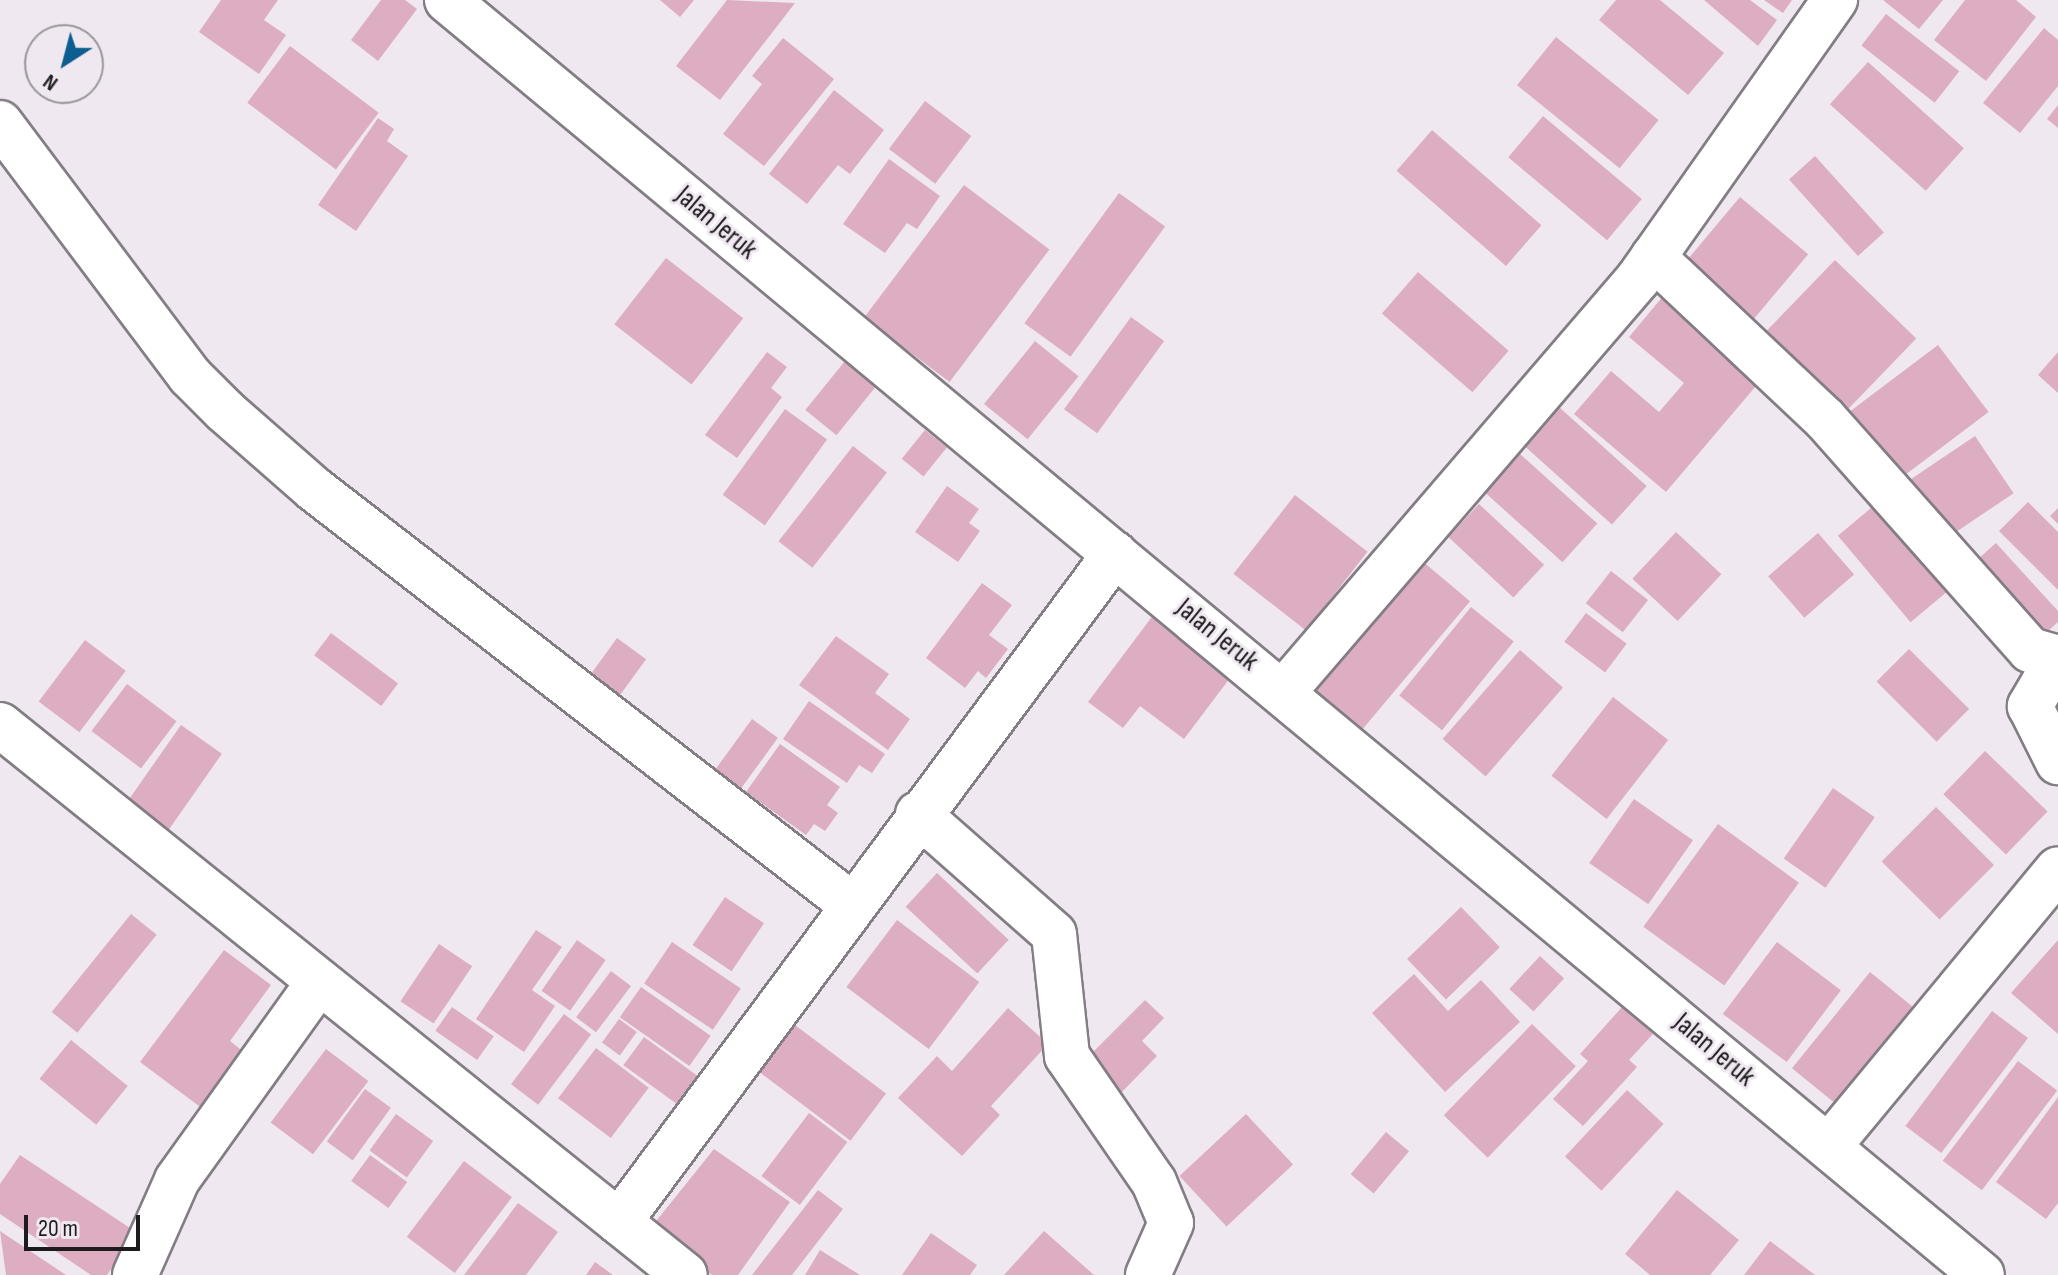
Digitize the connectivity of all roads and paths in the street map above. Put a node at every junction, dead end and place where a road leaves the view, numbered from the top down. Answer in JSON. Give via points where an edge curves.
{"nodes":[{"id":1,"x":447,"y":0,"type":"edge"},
{"id":2,"x":1835,"y":0,"type":"edge"},
{"id":3,"x":0,"y":123,"type":"edge"},
{"id":4,"x":1653,"y":257,"type":"junction"},
{"id":5,"x":1115,"y":554,"type":"junction"},
{"id":6,"x":2058,"y":658,"type":"edge"},
{"id":7,"x":1285,"y":690,"type":"junction"},
{"id":8,"x":0,"y":725,"type":"edge"},
{"id":9,"x":2058,"y":762,"type":"edge"},
{"id":10,"x":918,"y":814,"type":"junction"},
{"id":11,"x":2058,"y":869,"type":"edge"},
{"id":12,"x":851,"y":904,"type":"junction"},
{"id":13,"x":319,"y":982,"type":"junction"},
{"id":14,"x":1829,"y":1146,"type":"junction"},
{"id":15,"x":619,"y":1222,"type":"junction"},
{"id":16,"x":135,"y":1275,"type":"edge"},
{"id":17,"x":685,"y":1275,"type":"edge"},
{"id":18,"x":1148,"y":1275,"type":"edge"},
{"id":19,"x":1982,"y":1275,"type":"edge"}],
"edges":[{"from":1,"to":5,"type":"street","name":"Jalan Jeruk"},
{"from":2,"to":4,"type":"street"},
{"from":3,"to":12,"type":"street","via":[[190,376],[225,411],[314,489]]},
{"from":4,"to":6,"type":"street","via":[[1825,419],[2030,650]]},
{"from":4,"to":7,"type":"street"},
{"from":5,"to":7,"type":"street","name":"Jalan Jeruk"},
{"from":5,"to":10,"type":"street"},
{"from":6,"to":9,"type":"street","via":[[2030,706]]},
{"from":7,"to":14,"type":"street","name":"Jalan Jeruk"},
{"from":8,"to":13,"type":"street"},
{"from":10,"to":12,"type":"street"},
{"from":10,"to":18,"type":"street","via":[[1054,934],[1067,1056],[1154,1182],[1171,1223],[1160,1262]]},
{"from":11,"to":14,"type":"street"},
{"from":12,"to":15,"type":"street"},
{"from":13,"to":15,"type":"street"},
{"from":13,"to":16,"type":"street","via":[[177,1180]]},
{"from":14,"to":19,"type":"street","name":"Jalan Jeruk"},
{"from":15,"to":17,"type":"street"}]}
